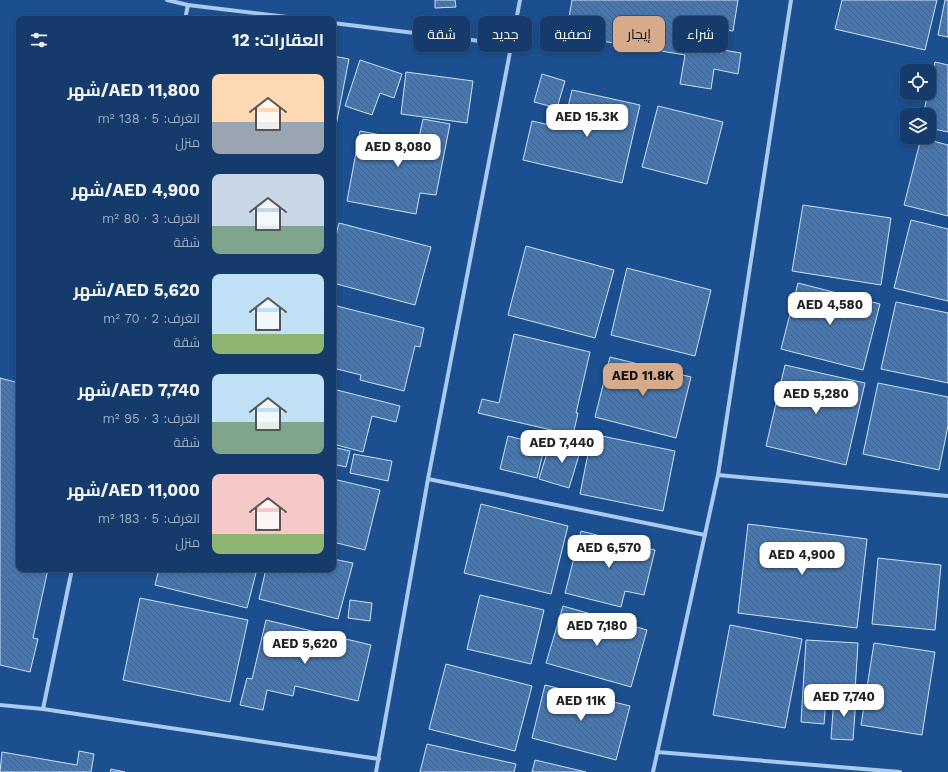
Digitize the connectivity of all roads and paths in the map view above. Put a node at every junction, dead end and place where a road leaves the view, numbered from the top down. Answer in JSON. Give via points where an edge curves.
{"nodes":[{"id":1,"x":167,"y":0,"type":"edge"},
{"id":2,"x":520,"y":0,"type":"edge"},
{"id":3,"x":791,"y":0,"type":"edge"},
{"id":4,"x":188,"y":5,"type":"junction"},
{"id":5,"x":186,"y":16,"type":"edge"},
{"id":6,"x":279,"y":16,"type":"edge"},
{"id":7,"x":517,"y":16,"type":"edge"},
{"id":8,"x":336,"y":23,"type":"edge"},
{"id":9,"x":478,"y":41,"type":"edge"},
{"id":10,"x":511,"y":52,"type":"edge"},
{"id":11,"x":718,"y":474,"type":"junction"},
{"id":12,"x":428,"y":479,"type":"junction"},
{"id":13,"x":948,"y":496,"type":"edge"},
{"id":14,"x":705,"y":535,"type":"junction"},
{"id":15,"x":71,"y":572,"type":"edge"},
{"id":16,"x":0,"y":705,"type":"edge"},
{"id":17,"x":43,"y":709,"type":"junction"},
{"id":18,"x":657,"y":752,"type":"junction"},
{"id":19,"x":378,"y":759,"type":"junction"},
{"id":20,"x":376,"y":772,"type":"edge"},
{"id":21,"x":652,"y":772,"type":"edge"},
{"id":22,"x":900,"y":772,"type":"edge"}],
"edges":[{"from":1,"to":4,"type":"street"},
{"from":2,"to":7,"type":"street"},
{"from":3,"to":11,"type":"street"},
{"from":4,"to":5,"type":"street"},
{"from":4,"to":6,"type":"street"},
{"from":8,"to":9,"type":"street"},
{"from":10,"to":12,"type":"street"},
{"from":11,"to":13,"type":"street"},
{"from":11,"to":14,"type":"street"},
{"from":12,"to":14,"type":"street"},
{"from":12,"to":19,"type":"street"},
{"from":14,"to":18,"type":"street"},
{"from":15,"to":17,"type":"street"},
{"from":16,"to":17,"type":"street"},
{"from":17,"to":19,"type":"street"},
{"from":18,"to":21,"type":"street"},
{"from":18,"to":22,"type":"street"},
{"from":19,"to":20,"type":"street"}]}
